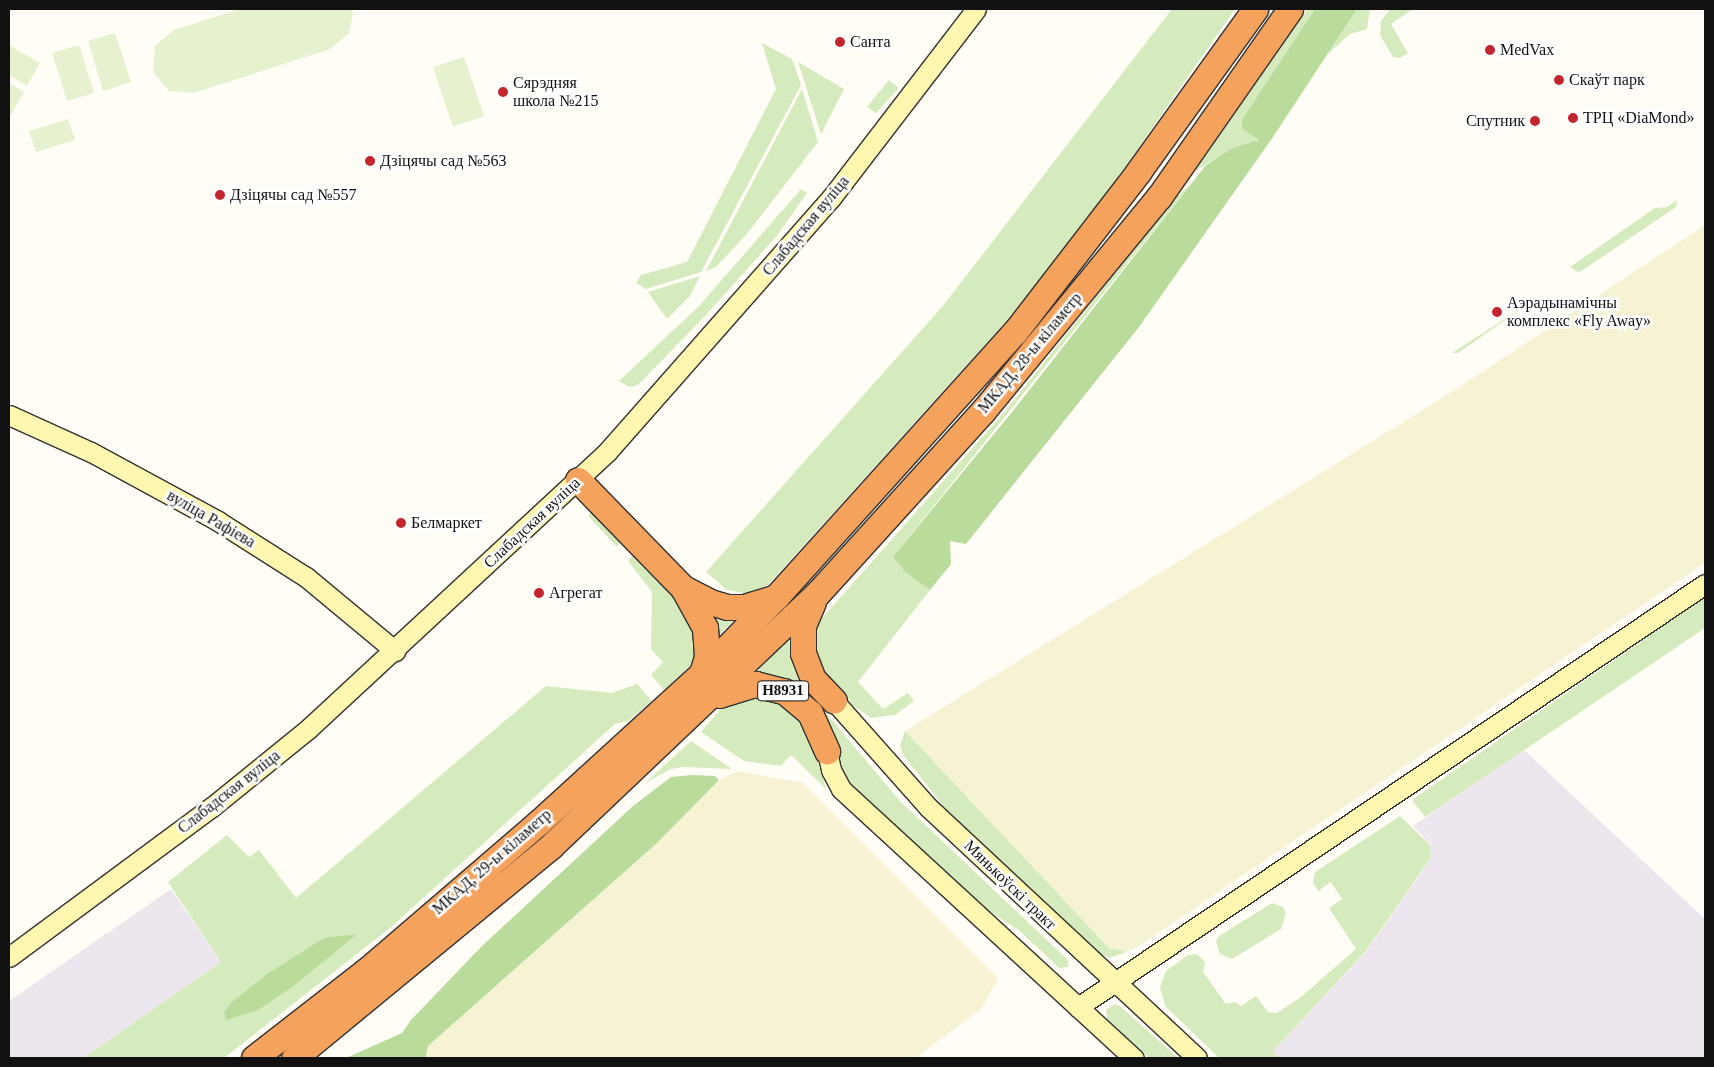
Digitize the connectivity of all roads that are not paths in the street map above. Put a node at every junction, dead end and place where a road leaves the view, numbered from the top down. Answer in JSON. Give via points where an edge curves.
{"nodes":[{"id":1,"x":976,"y":9,"type":"edge"},
{"id":2,"x":1255,"y":9,"type":"edge"},
{"id":3,"x":1290,"y":9,"type":"edge"},
{"id":4,"x":9,"y":415,"type":"edge"},
{"id":5,"x":578,"y":480,"type":"junction"},
{"id":6,"x":1705,"y":584,"type":"edge"},
{"id":7,"x":683,"y":588,"type":"junction"},
{"id":8,"x":817,"y":594,"type":"junction"},
{"id":9,"x":776,"y":597,"type":"junction"},
{"id":10,"x":395,"y":651,"type":"junction"},
{"id":11,"x":721,"y":653,"type":"joint"},
{"id":12,"x":739,"y":672,"type":"joint"},
{"id":13,"x":702,"y":673,"type":"junction"},
{"id":14,"x":710,"y":699,"type":"junction"},
{"id":15,"x":834,"y":701,"type":"joint"},
{"id":16,"x":827,"y":751,"type":"joint"},
{"id":17,"x":9,"y":958,"type":"edge"},
{"id":18,"x":1114,"y":982,"type":"junction"},
{"id":19,"x":1078,"y":1007,"type":"junction"},
{"id":20,"x":254,"y":1058,"type":"edge"},
{"id":21,"x":294,"y":1058,"type":"edge"},
{"id":22,"x":1134,"y":1058,"type":"edge"},
{"id":23,"x":1198,"y":1058,"type":"edge"}],
"edges":[{"from":1,"to":5,"type":"main road","name":"Слабадская вуліца","via":[[831,198],[687,364]]},
{"from":2,"to":9,"type":"highway","name":"МКАД, 28-ы кіламетр","via":[[1168,132],[1015,332]]},
{"from":3,"to":8,"type":"highway","name":"МКАД, 28-ы кіламетр","via":[[1159,197],[983,411]]},
{"from":4,"to":10,"type":"main road","name":"вуліца Рафіева","via":[[91,452],[250,540],[306,577]]},
{"from":5,"to":7,"type":"highway"},
{"from":5,"to":10,"type":"main road","name":"Слабадская вуліца"},
{"from":6,"to":18,"type":"main road"},
{"from":7,"to":9,"type":"highway","via":[[727,607],[744,607]]},
{"from":7,"to":13,"type":"highway","via":[[705,628],[707,656]]},
{"from":8,"to":12,"type":"highway","name":"МКАД, 28-ы кіламетр"},
{"from":8,"to":15,"type":"highway","number":"Н8931","via":[[803,625],[802,653],[813,679]]},
{"from":9,"to":11,"type":"highway","name":"МКАД, 28-ы кіламетр"},
{"from":10,"to":17,"type":"main road","name":"Слабадская вуліца","via":[[308,729],[212,807]]},
{"from":11,"to":13,"type":"highway","name":"МКАД, 29-ы кіламетр"},
{"from":12,"to":14,"type":"highway","name":"МКАД, 29-ы кіламетр"},
{"from":13,"to":20,"type":"highway","name":"МКАД, 29-ы кіламетр","via":[[538,823],[367,970]]},
{"from":14,"to":16,"type":"highway","number":"Н8931","via":[[755,684],[784,691],[810,713]]},
{"from":14,"to":21,"type":"highway","name":"МКАД, 29-ы кіламетр","via":[[551,846]]},
{"from":15,"to":18,"type":"main road","name":"Мянькоўскі тракт","number":"Н8931","via":[[928,807]]},
{"from":16,"to":19,"type":"main road","number":"Н8931","via":[[831,770],[841,788]]},
{"from":18,"to":19,"type":"main road"},
{"from":18,"to":23,"type":"main road","name":"Мянькоўскі тракт","number":"Н8931"},
{"from":19,"to":22,"type":"main road","number":"Н8931"}]}
